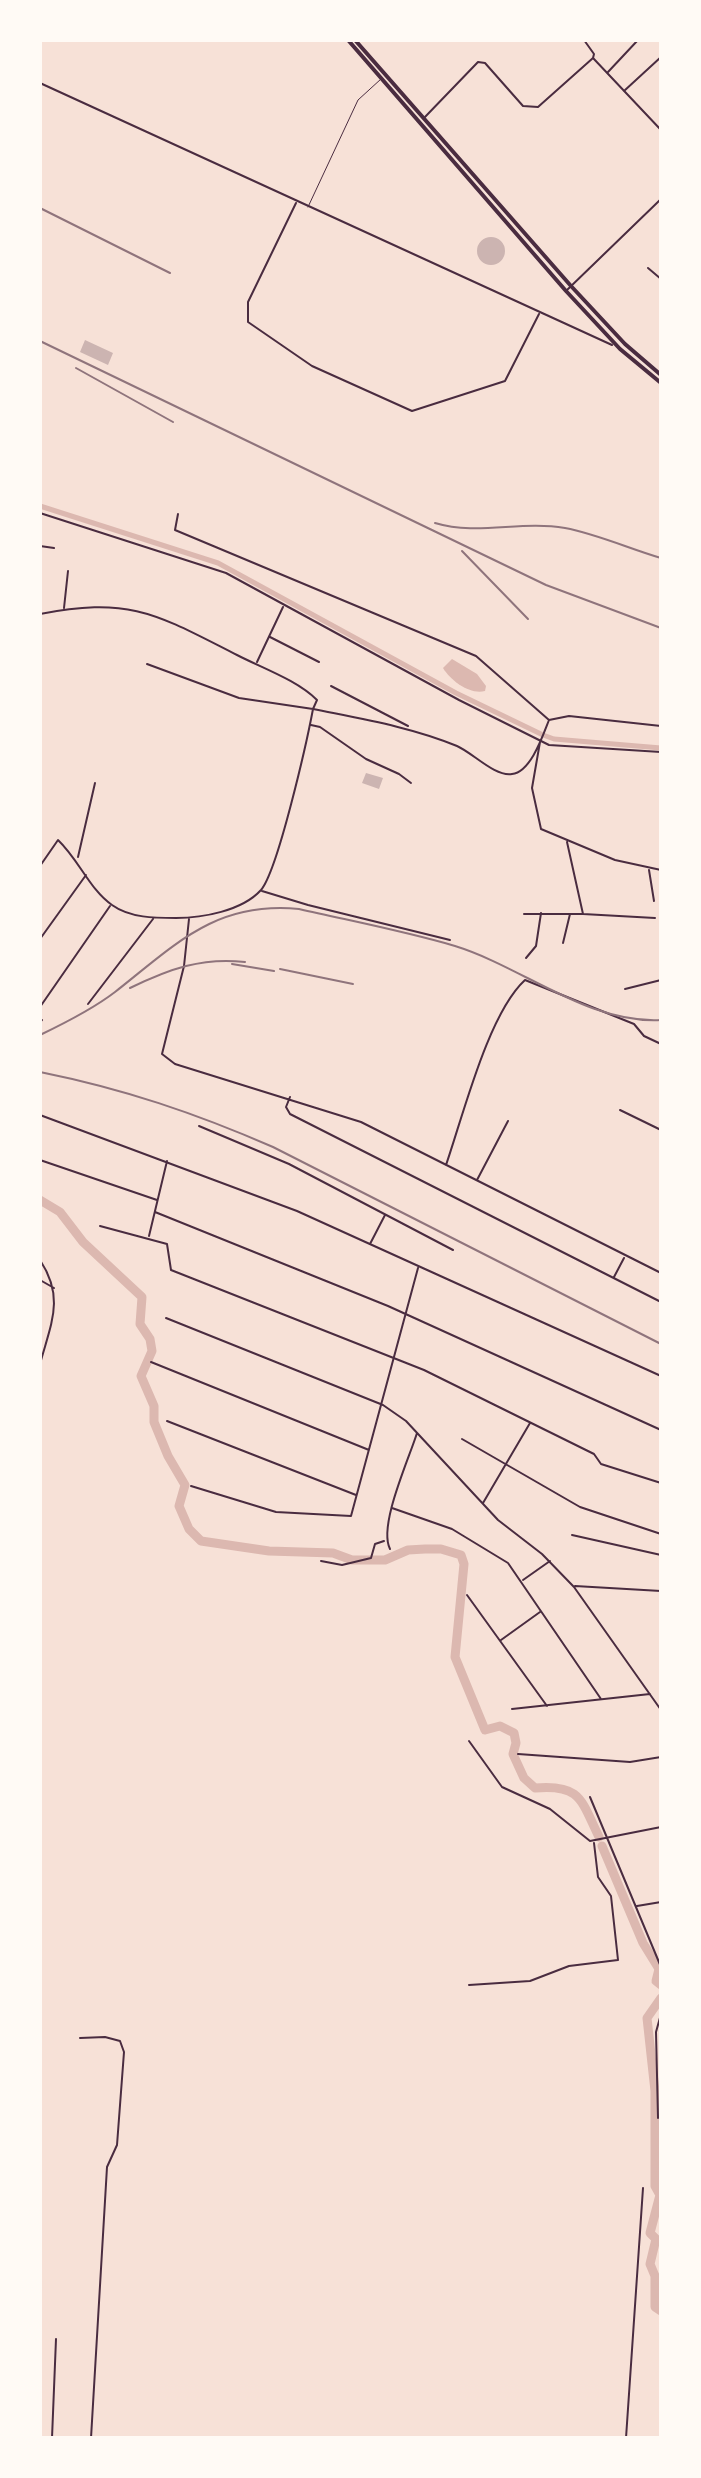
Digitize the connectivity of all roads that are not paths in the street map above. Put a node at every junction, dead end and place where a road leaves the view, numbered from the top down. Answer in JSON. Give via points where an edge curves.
{"nodes":[{"id":1,"x":348,"y":40,"type":"edge"},
{"id":2,"x":355,"y":40,"type":"edge"},
{"id":3,"x":584,"y":40,"type":"edge"},
{"id":4,"x":638,"y":40,"type":"edge"},
{"id":5,"x":661,"y":57,"type":"edge"},
{"id":6,"x":593,"y":58,"type":"junction"},
{"id":7,"x":607,"y":73,"type":"junction"},
{"id":8,"x":383,"y":77,"type":"junction"},
{"id":9,"x":40,"y":83,"type":"edge"},
{"id":10,"x":624,"y":91,"type":"junction"},
{"id":11,"x":425,"y":118,"type":"junction"},
{"id":12,"x":419,"y":122,"type":"junction"},
{"id":13,"x":661,"y":130,"type":"edge"},
{"id":14,"x":661,"y":199,"type":"edge"},
{"id":15,"x":296,"y":202,"type":"junction"},
{"id":16,"x":308,"y":207,"type":"junction"},
{"id":17,"x":648,"y":268,"type":"dead end"},
{"id":18,"x":661,"y":279,"type":"edge"},
{"id":19,"x":571,"y":286,"type":"junction"},
{"id":20,"x":566,"y":291,"type":"junction"},
{"id":21,"x":540,"y":312,"type":"junction"},
{"id":22,"x":625,"y":344,"type":"junction"},
{"id":23,"x":615,"y":345,"type":"junction"},
{"id":24,"x":661,"y":375,"type":"edge"},
{"id":25,"x":661,"y":383,"type":"edge"},
{"id":26,"x":40,"y":513,"type":"edge"},
{"id":27,"x":178,"y":514,"type":"dead end"},
{"id":28,"x":40,"y":546,"type":"edge"},
{"id":29,"x":54,"y":548,"type":"dead end"},
{"id":30,"x":68,"y":571,"type":"dead end"},
{"id":31,"x":283,"y":605,"type":"junction"},
{"id":32,"x":64,"y":609,"type":"junction"},
{"id":33,"x":40,"y":614,"type":"edge"},
{"id":34,"x":269,"y":636,"type":"junction"},
{"id":35,"x":319,"y":662,"type":"dead end"},
{"id":36,"x":147,"y":664,"type":"dead end"},
{"id":37,"x":256,"y":664,"type":"junction"},
{"id":38,"x":331,"y":686,"type":"dead end"},
{"id":39,"x":313,"y":709,"type":"junction"},
{"id":40,"x":549,"y":720,"type":"junction"},
{"id":41,"x":310,"y":725,"type":"junction"},
{"id":42,"x":661,"y":726,"type":"edge"},
{"id":43,"x":411,"y":728,"type":"junction"},
{"id":44,"x":540,"y":740,"type":"junction"},
{"id":45,"x":661,"y":752,"type":"edge"},
{"id":46,"x":95,"y":783,"type":"dead end"},
{"id":47,"x":411,"y":783,"type":"dead end"},
{"id":48,"x":567,"y":841,"type":"junction"},
{"id":49,"x":78,"y":858,"type":"junction"},
{"id":50,"x":40,"y":866,"type":"edge"},
{"id":51,"x":649,"y":869,"type":"junction"},
{"id":52,"x":661,"y":870,"type":"edge"},
{"id":53,"x":86,"y":875,"type":"junction"},
{"id":54,"x":261,"y":890,"type":"junction"},
{"id":55,"x":654,"y":901,"type":"dead end"},
{"id":56,"x":111,"y":905,"type":"junction"},
{"id":57,"x":541,"y":912,"type":"junction"},
{"id":58,"x":570,"y":913,"type":"junction"},
{"id":59,"x":524,"y":914,"type":"dead end"},
{"id":60,"x":583,"y":914,"type":"junction"},
{"id":61,"x":154,"y":918,"type":"junction"},
{"id":62,"x":189,"y":918,"type":"junction"},
{"id":63,"x":655,"y":918,"type":"dead end"},
{"id":64,"x":40,"y":939,"type":"edge"},
{"id":65,"x":450,"y":940,"type":"dead end"},
{"id":66,"x":563,"y":943,"type":"dead end"},
{"id":67,"x":526,"y":958,"type":"dead end"},
{"id":68,"x":661,"y":980,"type":"edge"},
{"id":69,"x":625,"y":989,"type":"dead end"},
{"id":70,"x":88,"y":1004,"type":"dead end"},
{"id":71,"x":40,"y":1007,"type":"edge"},
{"id":72,"x":661,"y":1044,"type":"edge"},
{"id":73,"x":290,"y":1097,"type":"junction"},
{"id":74,"x":620,"y":1110,"type":"dead end"},
{"id":75,"x":40,"y":1115,"type":"edge"},
{"id":76,"x":508,"y":1121,"type":"dead end"},
{"id":77,"x":199,"y":1126,"type":"dead end"},
{"id":78,"x":661,"y":1130,"type":"edge"},
{"id":79,"x":40,"y":1160,"type":"edge"},
{"id":80,"x":167,"y":1161,"type":"junction"},
{"id":81,"x":446,"y":1166,"type":"junction"},
{"id":82,"x":477,"y":1182,"type":"junction"},
{"id":83,"x":157,"y":1200,"type":"junction"},
{"id":84,"x":155,"y":1212,"type":"junction"},
{"id":85,"x":385,"y":1215,"type":"junction"},
{"id":86,"x":100,"y":1226,"type":"dead end"},
{"id":87,"x":149,"y":1237,"type":"junction"},
{"id":88,"x":370,"y":1245,"type":"junction"},
{"id":89,"x":453,"y":1250,"type":"dead end"},
{"id":90,"x":624,"y":1256,"type":"junction"},
{"id":91,"x":40,"y":1260,"type":"edge"},
{"id":92,"x":419,"y":1267,"type":"junction"},
{"id":93,"x":661,"y":1273,"type":"edge"},
{"id":94,"x":614,"y":1278,"type":"junction"},
{"id":95,"x":40,"y":1280,"type":"edge"},
{"id":96,"x":55,"y":1289,"type":"junction"},
{"id":97,"x":661,"y":1302,"type":"edge"},
{"id":98,"x":406,"y":1314,"type":"junction"},
{"id":99,"x":166,"y":1318,"type":"dead end"},
{"id":100,"x":394,"y":1360,"type":"junction"},
{"id":101,"x":151,"y":1362,"type":"dead end"},
{"id":102,"x":40,"y":1364,"type":"edge"},
{"id":103,"x":661,"y":1376,"type":"edge"},
{"id":104,"x":383,"y":1405,"type":"junction"},
{"id":105,"x":167,"y":1421,"type":"dead end"},
{"id":106,"x":530,"y":1423,"type":"junction"},
{"id":107,"x":661,"y":1430,"type":"edge"},
{"id":108,"x":418,"y":1432,"type":"junction"},
{"id":109,"x":462,"y":1439,"type":"dead end"},
{"id":110,"x":370,"y":1450,"type":"junction"},
{"id":111,"x":506,"y":1464,"type":"junction"},
{"id":112,"x":661,"y":1483,"type":"edge"},
{"id":113,"x":191,"y":1486,"type":"dead end"},
{"id":114,"x":358,"y":1496,"type":"junction"},
{"id":115,"x":483,"y":1504,"type":"junction"},
{"id":116,"x":392,"y":1508,"type":"junction"},
{"id":117,"x":661,"y":1534,"type":"edge"},
{"id":118,"x":572,"y":1535,"type":"dead end"},
{"id":119,"x":385,"y":1540,"type":"junction"},
{"id":120,"x":390,"y":1549,"type":"dead end"},
{"id":121,"x":661,"y":1555,"type":"edge"},
{"id":122,"x":321,"y":1561,"type":"dead end"},
{"id":123,"x":550,"y":1561,"type":"junction"},
{"id":124,"x":522,"y":1581,"type":"junction"},
{"id":125,"x":574,"y":1587,"type":"junction"},
{"id":126,"x":661,"y":1591,"type":"edge"},
{"id":127,"x":467,"y":1595,"type":"dead end"},
{"id":128,"x":540,"y":1612,"type":"junction"},
{"id":129,"x":500,"y":1641,"type":"junction"},
{"id":130,"x":651,"y":1694,"type":"junction"},
{"id":131,"x":601,"y":1699,"type":"junction"},
{"id":132,"x":548,"y":1707,"type":"junction"},
{"id":133,"x":512,"y":1709,"type":"dead end"},
{"id":134,"x":661,"y":1709,"type":"edge"},
{"id":135,"x":469,"y":1741,"type":"dead end"},
{"id":136,"x":518,"y":1754,"type":"dead end"},
{"id":137,"x":661,"y":1757,"type":"edge"},
{"id":138,"x":590,"y":1797,"type":"dead end"},
{"id":139,"x":661,"y":1827,"type":"edge"},
{"id":140,"x":607,"y":1840,"type":"junction"},
{"id":141,"x":594,"y":1843,"type":"junction"},
{"id":142,"x":661,"y":1902,"type":"edge"},
{"id":143,"x":635,"y":1906,"type":"junction"},
{"id":144,"x":661,"y":1967,"type":"edge"},
{"id":145,"x":469,"y":1985,"type":"dead end"},
{"id":146,"x":661,"y":2014,"type":"edge"},
{"id":147,"x":659,"y":2024,"type":"edge"},
{"id":148,"x":80,"y":2038,"type":"dead end"},
{"id":149,"x":659,"y":2069,"type":"edge"},
{"id":150,"x":658,"y":2118,"type":"dead end"},
{"id":151,"x":643,"y":2188,"type":"dead end"},
{"id":152,"x":56,"y":2339,"type":"dead end"},
{"id":153,"x":52,"y":2438,"type":"edge"},
{"id":154,"x":91,"y":2438,"type":"edge"},
{"id":155,"x":626,"y":2438,"type":"edge"}],
"edges":[{"from":1,"to":8,"type":"main road"},
{"from":2,"to":8,"type":"main road"},
{"from":3,"to":6,"type":"street"},
{"from":4,"to":7,"type":"street"},
{"from":5,"to":10,"type":"street"},
{"from":6,"to":7,"type":"street"},
{"from":6,"to":11,"type":"street","via":[[538,107],[523,106],[485,63],[478,62]]},
{"from":7,"to":10,"type":"street"},
{"from":8,"to":11,"type":"main road"},
{"from":8,"to":12,"type":"main road"},
{"from":8,"to":16,"type":"lane","via":[[358,100]]},
{"from":9,"to":15,"type":"street"},
{"from":10,"to":13,"type":"street"},
{"from":11,"to":12,"type":"street"},
{"from":11,"to":19,"type":"main road"},
{"from":12,"to":20,"type":"main road"},
{"from":14,"to":19,"type":"street"},
{"from":15,"to":16,"type":"street"},
{"from":15,"to":21,"type":"street","via":[[248,302],[248,322],[326,373],[412,411],[505,381]]},
{"from":16,"to":21,"type":"street"},
{"from":17,"to":18,"type":"street"},
{"from":19,"to":20,"type":"street"},
{"from":19,"to":22,"type":"main road"},
{"from":20,"to":23,"type":"main road"},
{"from":21,"to":23,"type":"street"},
{"from":22,"to":23,"type":"street"},
{"from":22,"to":24,"type":"main road"},
{"from":23,"to":25,"type":"main road"},
{"from":26,"to":31,"type":"street","via":[[226,573]]},
{"from":27,"to":40,"type":"street","via":[[175,530],[476,656]]},
{"from":28,"to":29,"type":"street"},
{"from":30,"to":32,"type":"street"},
{"from":31,"to":34,"type":"street"},
{"from":31,"to":44,"type":"street"},
{"from":32,"to":33,"type":"street"},
{"from":32,"to":37,"type":"street","via":[[101,605],[161,616]]},
{"from":34,"to":35,"type":"street"},
{"from":34,"to":37,"type":"street"},
{"from":36,"to":39,"type":"street","via":[[239,698]]},
{"from":37,"to":39,"type":"street","via":[[314,697]]},
{"from":38,"to":43,"type":"street"},
{"from":39,"to":41,"type":"street"},
{"from":39,"to":43,"type":"street"},
{"from":40,"to":42,"type":"street","via":[[569,716]]},
{"from":40,"to":44,"type":"street"},
{"from":41,"to":47,"type":"street"},
{"from":41,"to":54,"type":"street","via":[[273,865]]},
{"from":43,"to":44,"type":"street","via":[[515,775]]},
{"from":44,"to":45,"type":"street","via":[[549,745]]},
{"from":44,"to":48,"type":"street","via":[[532,788],[539,824]]},
{"from":46,"to":49,"type":"street"},
{"from":48,"to":51,"type":"street"},
{"from":48,"to":60,"type":"street"},
{"from":49,"to":50,"type":"street","via":[[58,840]]},
{"from":49,"to":53,"type":"street"},
{"from":51,"to":52,"type":"street"},
{"from":51,"to":55,"type":"street"},
{"from":53,"to":56,"type":"street"},
{"from":53,"to":64,"type":"street"},
{"from":54,"to":62,"type":"street","via":[[202,919]]},
{"from":54,"to":65,"type":"street"},
{"from":56,"to":61,"type":"street"},
{"from":56,"to":71,"type":"street"},
{"from":57,"to":58,"type":"street"},
{"from":57,"to":59,"type":"street"},
{"from":57,"to":67,"type":"street","via":[[536,946]]},
{"from":58,"to":60,"type":"street"},
{"from":58,"to":66,"type":"street"},
{"from":60,"to":63,"type":"street"},
{"from":61,"to":62,"type":"street"},
{"from":61,"to":70,"type":"street"},
{"from":62,"to":73,"type":"street","via":[[187,952],[162,1054],[175,1064]]},
{"from":68,"to":69,"type":"street"},
{"from":72,"to":81,"type":"street","via":[[634,1024],[525,980],[489,1042]]},
{"from":73,"to":81,"type":"street","via":[[361,1122]]},
{"from":73,"to":94,"type":"street","via":[[290,1114]]},
{"from":74,"to":78,"type":"street"},
{"from":75,"to":80,"type":"street"},
{"from":76,"to":82,"type":"street"},
{"from":77,"to":85,"type":"street","via":[[289,1164]]},
{"from":79,"to":83,"type":"street"},
{"from":80,"to":83,"type":"street"},
{"from":80,"to":88,"type":"street"},
{"from":81,"to":82,"type":"street"},
{"from":82,"to":90,"type":"street"},
{"from":83,"to":84,"type":"street"},
{"from":84,"to":87,"type":"street"},
{"from":84,"to":98,"type":"street"},
{"from":85,"to":88,"type":"street"},
{"from":85,"to":89,"type":"street"},
{"from":86,"to":87,"type":"street"},
{"from":87,"to":100,"type":"street","via":[[167,1244],[171,1270]]},
{"from":88,"to":92,"type":"street"},
{"from":90,"to":93,"type":"street"},
{"from":90,"to":94,"type":"street"},
{"from":91,"to":96,"type":"street"},
{"from":92,"to":98,"type":"street"},
{"from":92,"to":103,"type":"street"},
{"from":94,"to":97,"type":"street"},
{"from":95,"to":96,"type":"street"},
{"from":96,"to":102,"type":"street"},
{"from":98,"to":100,"type":"street"},
{"from":98,"to":107,"type":"street"},
{"from":99,"to":104,"type":"street"},
{"from":100,"to":104,"type":"street"},
{"from":100,"to":106,"type":"street"},
{"from":101,"to":110,"type":"street"},
{"from":104,"to":108,"type":"street"},
{"from":104,"to":110,"type":"street"},
{"from":105,"to":114,"type":"street"},
{"from":106,"to":111,"type":"street"},
{"from":106,"to":112,"type":"street","via":[[594,1454],[601,1464]]},
{"from":108,"to":115,"type":"street"},
{"from":108,"to":116,"type":"street"},
{"from":109,"to":111,"type":"street"},
{"from":110,"to":114,"type":"street"},
{"from":111,"to":115,"type":"street"},
{"from":111,"to":117,"type":"street","via":[[580,1507]]},
{"from":113,"to":114,"type":"street","via":[[276,1512],[351,1516]]},
{"from":115,"to":123,"type":"street"},
{"from":116,"to":119,"type":"street"},
{"from":116,"to":124,"type":"street","via":[[452,1529],[495,1553]]},
{"from":118,"to":121,"type":"street"},
{"from":119,"to":120,"type":"street"},
{"from":119,"to":122,"type":"street","via":[[375,1544],[371,1558],[342,1565]]},
{"from":123,"to":124,"type":"street"},
{"from":123,"to":125,"type":"street"},
{"from":124,"to":128,"type":"street"},
{"from":125,"to":126,"type":"street"},
{"from":125,"to":130,"type":"street"},
{"from":127,"to":129,"type":"street"},
{"from":128,"to":129,"type":"street"},
{"from":128,"to":131,"type":"street"},
{"from":129,"to":132,"type":"street"},
{"from":130,"to":131,"type":"street"},
{"from":130,"to":134,"type":"street"},
{"from":131,"to":132,"type":"street"},
{"from":132,"to":133,"type":"street"},
{"from":135,"to":141,"type":"street","via":[[502,1787],[550,1809]]},
{"from":136,"to":137,"type":"street","via":[[630,1762]]},
{"from":138,"to":140,"type":"street"},
{"from":139,"to":140,"type":"street"},
{"from":140,"to":141,"type":"street"},
{"from":140,"to":143,"type":"street"},
{"from":141,"to":145,"type":"street","via":[[598,1877],[611,1896],[618,1960],[569,1966],[530,1981]]},
{"from":142,"to":143,"type":"street"},
{"from":143,"to":144,"type":"street"},
{"from":146,"to":147,"type":"street"},
{"from":147,"to":149,"type":"street"},
{"from":148,"to":154,"type":"street","via":[[120,2041],[124,2052],[117,2145],[107,2167]]},
{"from":149,"to":150,"type":"street"},
{"from":151,"to":155,"type":"street"},
{"from":152,"to":153,"type":"street"}]}
